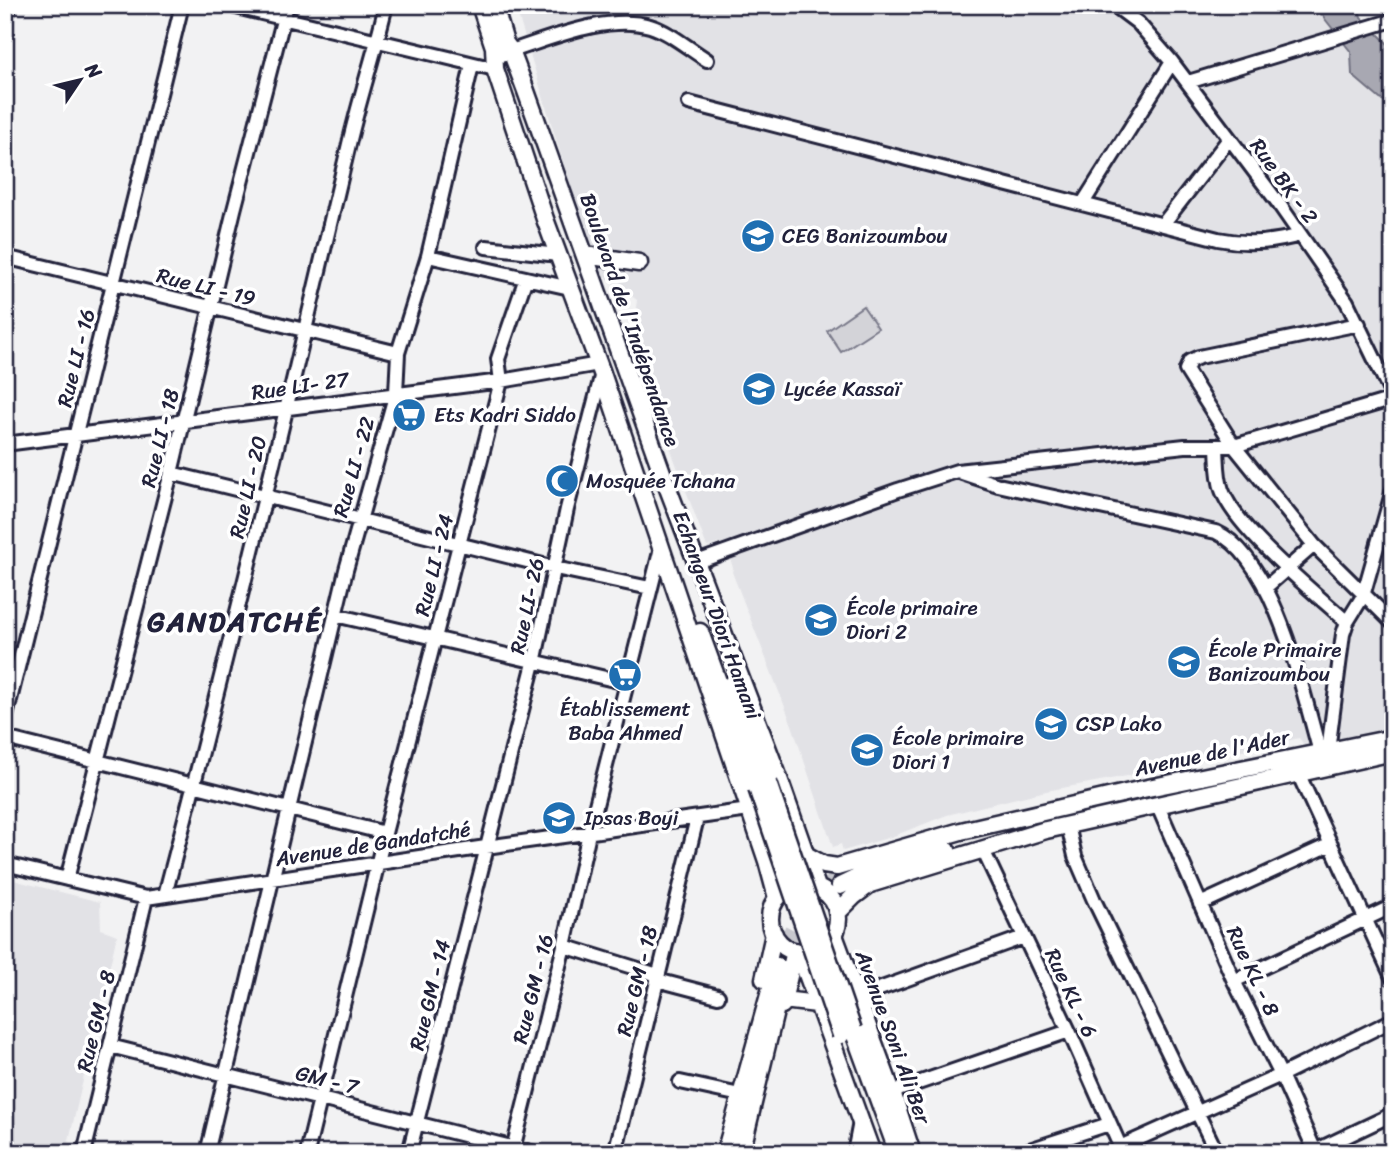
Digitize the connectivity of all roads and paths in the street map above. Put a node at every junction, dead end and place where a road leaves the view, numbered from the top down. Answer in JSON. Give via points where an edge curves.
{"nodes":[{"id":1,"x":182,"y":5,"type":"edge"},
{"id":2,"x":228,"y":5,"type":"edge"},
{"id":3,"x":386,"y":5,"type":"edge"},
{"id":4,"x":480,"y":5,"type":"edge"},
{"id":5,"x":494,"y":5,"type":"edge"},
{"id":6,"x":1118,"y":6,"type":"edge"},
{"id":7,"x":286,"y":12,"type":"edge"},
{"id":8,"x":1393,"y":20,"type":"edge"},
{"id":9,"x":377,"y":41,"type":"junction"},
{"id":10,"x":503,"y":47,"type":"junction"},
{"id":11,"x":707,"y":60,"type":"dead end"},
{"id":12,"x":1172,"y":62,"type":"junction"},
{"id":13,"x":472,"y":65,"type":"junction"},
{"id":14,"x":495,"y":69,"type":"junction"},
{"id":15,"x":1188,"y":82,"type":"junction"},
{"id":16,"x":514,"y":89,"type":"joint"},
{"id":17,"x":689,"y":103,"type":"dead end"},
{"id":18,"x":1229,"y":139,"type":"junction"},
{"id":19,"x":1083,"y":204,"type":"junction"},
{"id":20,"x":1163,"y":224,"type":"junction"},
{"id":21,"x":1300,"y":235,"type":"junction"},
{"id":22,"x":485,"y":247,"type":"dead end"},
{"id":23,"x":558,"y":255,"type":"junction"},
{"id":24,"x":585,"y":255,"type":"junction"},
{"id":25,"x":428,"y":256,"type":"junction"},
{"id":26,"x":5,"y":257,"type":"edge"},
{"id":27,"x":639,"y":263,"type":"dead end"},
{"id":28,"x":526,"y":278,"type":"junction"},
{"id":29,"x":115,"y":284,"type":"junction"},
{"id":30,"x":570,"y":288,"type":"junction"},
{"id":31,"x":211,"y":307,"type":"junction"},
{"id":32,"x":1359,"y":324,"type":"junction"},
{"id":33,"x":305,"y":332,"type":"junction"},
{"id":34,"x":398,"y":353,"type":"junction"},
{"id":35,"x":600,"y":368,"type":"junction"},
{"id":36,"x":501,"y":381,"type":"junction"},
{"id":37,"x":396,"y":393,"type":"junction"},
{"id":38,"x":1393,"y":398,"type":"edge"},
{"id":39,"x":625,"y":404,"type":"junction"},
{"id":40,"x":286,"y":407,"type":"junction"},
{"id":41,"x":183,"y":422,"type":"junction"},
{"id":42,"x":76,"y":436,"type":"junction"},
{"id":43,"x":5,"y":444,"type":"edge"},
{"id":44,"x":1234,"y":446,"type":"junction"},
{"id":45,"x":1217,"y":447,"type":"junction"},
{"id":46,"x":957,"y":471,"type":"junction"},
{"id":47,"x":171,"y":473,"type":"junction"},
{"id":48,"x":664,"y":478,"type":"junction"},
{"id":49,"x":1393,"y":490,"type":"edge"},
{"id":50,"x":266,"y":496,"type":"junction"},
{"id":51,"x":359,"y":519,"type":"junction"},
{"id":52,"x":661,"y":522,"type":"junction"},
{"id":53,"x":459,"y":543,"type":"junction"},
{"id":54,"x":1314,"y":545,"type":"junction"},
{"id":55,"x":661,"y":548,"type":"junction"},
{"id":56,"x":697,"y":562,"type":"junction"},
{"id":57,"x":555,"y":568,"type":"junction"},
{"id":58,"x":1288,"y":568,"type":"junction"},
{"id":59,"x":1265,"y":588,"type":"junction"},
{"id":60,"x":650,"y":589,"type":"junction"},
{"id":61,"x":1363,"y":596,"type":"junction"},
{"id":62,"x":677,"y":597,"type":"junction"},
{"id":63,"x":335,"y":615,"type":"junction"},
{"id":64,"x":1347,"y":622,"type":"junction"},
{"id":65,"x":1393,"y":623,"type":"edge"},
{"id":66,"x":435,"y":638,"type":"junction"},
{"id":67,"x":534,"y":663,"type":"junction"},
{"id":68,"x":627,"y":683,"type":"junction"},
{"id":69,"x":5,"y":720,"type":"edge"},
{"id":70,"x":5,"y":738,"type":"edge"},
{"id":71,"x":1393,"y":738,"type":"edge"},
{"id":72,"x":1324,"y":751,"type":"junction"},
{"id":73,"x":1393,"y":752,"type":"edge"},
{"id":74,"x":97,"y":761,"type":"junction"},
{"id":75,"x":1297,"y":773,"type":"junction"},
{"id":76,"x":194,"y":785,"type":"junction"},
{"id":77,"x":763,"y":786,"type":"junction"},
{"id":78,"x":1157,"y":804,"type":"junction"},
{"id":79,"x":289,"y":809,"type":"junction"},
{"id":80,"x":749,"y":810,"type":"junction"},
{"id":81,"x":697,"y":818,"type":"junction"},
{"id":82,"x":1068,"y":825,"type":"junction"},
{"id":83,"x":1046,"y":830,"type":"junction"},
{"id":84,"x":384,"y":833,"type":"junction"},
{"id":85,"x":589,"y":833,"type":"junction"},
{"id":86,"x":1332,"y":844,"type":"junction"},
{"id":87,"x":486,"y":847,"type":"junction"},
{"id":88,"x":983,"y":850,"type":"junction"},
{"id":89,"x":806,"y":855,"type":"junction"},
{"id":90,"x":5,"y":864,"type":"edge"},
{"id":91,"x":378,"y":864,"type":"junction"},
{"id":92,"x":838,"y":878,"type":"junction"},
{"id":93,"x":68,"y":879,"type":"junction"},
{"id":94,"x":272,"y":879,"type":"junction"},
{"id":95,"x":817,"y":887,"type":"junction"},
{"id":96,"x":165,"y":895,"type":"junction"},
{"id":97,"x":146,"y":898,"type":"junction"},
{"id":98,"x":777,"y":898,"type":"junction"},
{"id":99,"x":1200,"y":904,"type":"junction"},
{"id":100,"x":1393,"y":906,"type":"edge"},
{"id":101,"x":837,"y":914,"type":"junction"},
{"id":102,"x":1366,"y":919,"type":"junction"},
{"id":103,"x":774,"y":934,"type":"junction"},
{"id":104,"x":834,"y":935,"type":"junction"},
{"id":105,"x":1024,"y":937,"type":"junction"},
{"id":106,"x":564,"y":946,"type":"junction"},
{"id":107,"x":797,"y":952,"type":"junction"},
{"id":108,"x":781,"y":969,"type":"tunnel mouth"},
{"id":109,"x":658,"y":978,"type":"junction"},
{"id":110,"x":1393,"y":979,"type":"edge"},
{"id":111,"x":1234,"y":981,"type":"junction"},
{"id":112,"x":718,"y":996,"type":"dead end"},
{"id":113,"x":858,"y":997,"type":"junction"},
{"id":114,"x":783,"y":1000,"type":"junction"},
{"id":115,"x":817,"y":1004,"type":"junction"},
{"id":116,"x":1393,"y":1020,"type":"edge"},
{"id":117,"x":1069,"y":1031,"type":"junction"},
{"id":118,"x":847,"y":1032,"type":"junction"},
{"id":119,"x":110,"y":1046,"type":"junction"},
{"id":120,"x":226,"y":1075,"type":"junction"},
{"id":121,"x":1281,"y":1075,"type":"junction"},
{"id":122,"x":753,"y":1076,"type":"junction"},
{"id":123,"x":680,"y":1082,"type":"dead end"},
{"id":124,"x":892,"y":1093,"type":"junction"},
{"id":125,"x":740,"y":1095,"type":"junction"},
{"id":126,"x":320,"y":1098,"type":"junction"},
{"id":127,"x":1197,"y":1111,"type":"junction"},
{"id":128,"x":1393,"y":1114,"type":"edge"},
{"id":129,"x":861,"y":1119,"type":"junction"},
{"id":130,"x":416,"y":1123,"type":"junction"},
{"id":131,"x":1109,"y":1124,"type":"junction"},
{"id":132,"x":513,"y":1150,"type":"edge"},
{"id":133,"x":1121,"y":1150,"type":"edge"},
{"id":134,"x":1315,"y":1152,"type":"edge"},
{"id":135,"x":84,"y":1153,"type":"edge"},
{"id":136,"x":207,"y":1153,"type":"edge"},
{"id":137,"x":307,"y":1153,"type":"edge"},
{"id":138,"x":409,"y":1153,"type":"edge"},
{"id":139,"x":535,"y":1153,"type":"edge"},
{"id":140,"x":615,"y":1153,"type":"edge"},
{"id":141,"x":725,"y":1153,"type":"edge"},
{"id":142,"x":741,"y":1153,"type":"edge"},
{"id":143,"x":853,"y":1153,"type":"edge"},
{"id":144,"x":872,"y":1153,"type":"edge"},
{"id":145,"x":882,"y":1153,"type":"edge"},
{"id":146,"x":898,"y":1153,"type":"edge"},
{"id":147,"x":912,"y":1153,"type":"edge"},
{"id":148,"x":1020,"y":1153,"type":"edge"},
{"id":149,"x":1217,"y":1153,"type":"edge"}],
"edges":[{"from":1,"to":29,"type":"street","name":"Rue LI - 16"},
{"from":2,"to":7,"type":"street"},
{"from":3,"to":9,"type":"street","name":"Rue LI - 20"},
{"from":4,"to":10,"type":"main road","name":"Boulevard de l'Indépendance"},
{"from":5,"to":10,"type":"main road","name":"Boulevard de l'Indépendance"},
{"from":6,"to":12,"type":"street","name":"Rue BK - 2"},
{"from":7,"to":9,"type":"street"},
{"from":7,"to":31,"type":"street","name":"Rue LI - 18"},
{"from":8,"to":15,"type":"street"},
{"from":9,"to":13,"type":"street"},
{"from":9,"to":33,"type":"street","name":"Rue LI - 20"},
{"from":10,"to":11,"type":"street","via":[[601,24],[625,23],[659,29]]},
{"from":10,"to":14,"type":"main road","name":"Boulevard de l'Indépendance"},
{"from":10,"to":16,"type":"main road","name":"Boulevard de l'Indépendance"},
{"from":10,"to":24,"type":"main road","name":"Boulevard de l'Indépendance"},
{"from":12,"to":15,"type":"street","name":"Rue BK - 2"},
{"from":12,"to":19,"type":"street"},
{"from":13,"to":14,"type":"street"},
{"from":13,"to":25,"type":"street","name":"Rue LI - 22"},
{"from":14,"to":23,"type":"main road","name":"Boulevard de l'Indépendance"},
{"from":15,"to":18,"type":"street","name":"Rue BK - 2"},
{"from":16,"to":39,"type":"main road","name":"Echangeur Diori Hamani"},
{"from":17,"to":19,"type":"street"},
{"from":18,"to":20,"type":"street"},
{"from":18,"to":21,"type":"street","name":"Rue BK - 2"},
{"from":19,"to":20,"type":"street"},
{"from":20,"to":21,"type":"street","via":[[1249,244]]},
{"from":21,"to":32,"type":"street","name":"Rue BK - 2"},
{"from":22,"to":23,"type":"street"},
{"from":23,"to":30,"type":"main road","name":"Boulevard de l'Indépendance"},
{"from":24,"to":27,"type":"main road"},
{"from":24,"to":48,"type":"main road","name":"Boulevard de l'Indépendance"},
{"from":25,"to":28,"type":"street"},
{"from":25,"to":34,"type":"street","name":"Rue LI - 22"},
{"from":26,"to":29,"type":"street","name":"Rue LI - 19"},
{"from":28,"to":30,"type":"street"},
{"from":28,"to":36,"type":"street","name":"Rue LI - 24","via":[[498,359]]},
{"from":29,"to":31,"type":"street","name":"Rue LI - 19"},
{"from":29,"to":42,"type":"street","name":"Rue LI - 16"},
{"from":30,"to":35,"type":"main road","name":"Boulevard de l'Indépendance"},
{"from":31,"to":33,"type":"street","name":"Rue LI - 19"},
{"from":31,"to":41,"type":"street","name":"Rue LI - 18"},
{"from":32,"to":38,"type":"street","name":"Rue BK - 2"},
{"from":32,"to":44,"type":"street","via":[[1190,361],[1186,370]]},
{"from":33,"to":34,"type":"street","name":"Rue LI - 19"},
{"from":33,"to":40,"type":"street","name":"Rue LI - 20"},
{"from":34,"to":37,"type":"street","name":"Rue LI - 22"},
{"from":35,"to":36,"type":"street","name":"Rue LI- 27"},
{"from":35,"to":55,"type":"main road","name":"Boulevard de l'Indépendance"},
{"from":35,"to":57,"type":"street","name":"Rue LI- 26"},
{"from":36,"to":37,"type":"street","name":"Rue LI- 27"},
{"from":36,"to":53,"type":"street","name":"Rue LI - 24"},
{"from":37,"to":40,"type":"street","name":"Rue LI- 27"},
{"from":37,"to":51,"type":"street","name":"Rue LI - 22"},
{"from":38,"to":44,"type":"street"},
{"from":39,"to":48,"type":"main road"},
{"from":39,"to":52,"type":"main road","name":"Echangeur Diori Hamani"},
{"from":39,"to":77,"type":"main road","name":"Echangeur Diori Hamani"},
{"from":40,"to":41,"type":"street","name":"Rue LI- 27"},
{"from":40,"to":50,"type":"street","name":"Rue LI - 20"},
{"from":41,"to":42,"type":"street","name":"Rue LI- 27"},
{"from":41,"to":47,"type":"street","name":"Rue LI - 18"},
{"from":42,"to":43,"type":"street","name":"Rue LI- 27"},
{"from":42,"to":69,"type":"street","name":"Rue LI - 16"},
{"from":44,"to":45,"type":"street"},
{"from":44,"to":54,"type":"street"},
{"from":45,"to":46,"type":"street","via":[[1175,447]]},
{"from":45,"to":58,"type":"street","via":[[1222,491],[1232,510]]},
{"from":46,"to":56,"type":"street"},
{"from":46,"to":59,"type":"street","via":[[998,485],[1216,532],[1236,545]]},
{"from":47,"to":50,"type":"street"},
{"from":47,"to":74,"type":"street","name":"Rue LI - 18"},
{"from":48,"to":56,"type":"main road","name":"Boulevard de l'Indépendance"},
{"from":49,"to":61,"type":"street"},
{"from":50,"to":51,"type":"street"},
{"from":50,"to":76,"type":"street","name":"Rue LI - 20"},
{"from":51,"to":53,"type":"street"},
{"from":51,"to":63,"type":"street","name":"Rue LI - 22"},
{"from":52,"to":62,"type":"main road"},
{"from":52,"to":77,"type":"main road","name":"Echangeur Diori Hamani"},
{"from":53,"to":57,"type":"street"},
{"from":53,"to":66,"type":"street","name":"Rue LI - 24"},
{"from":54,"to":58,"type":"street"},
{"from":54,"to":61,"type":"street"},
{"from":55,"to":60,"type":"street","name":"Rue GM - 16"},
{"from":55,"to":62,"type":"main road","name":"Boulevard de l'Indépendance"},
{"from":56,"to":89,"type":"main road","name":"Boulevard de l'Indépendance"},
{"from":57,"to":60,"type":"street"},
{"from":57,"to":67,"type":"street","name":"Rue LI- 26"},
{"from":58,"to":59,"type":"street"},
{"from":58,"to":64,"type":"street"},
{"from":59,"to":72,"type":"street","via":[[1281,619]]},
{"from":60,"to":68,"type":"street","name":"Rue GM - 16"},
{"from":61,"to":64,"type":"street"},
{"from":61,"to":65,"type":"street"},
{"from":62,"to":80,"type":"main road","name":"Boulevard de l'Indépendance"},
{"from":63,"to":66,"type":"street"},
{"from":63,"to":79,"type":"street","name":"Rue LI - 22"},
{"from":64,"to":72,"type":"street"},
{"from":66,"to":67,"type":"street"},
{"from":66,"to":84,"type":"street","name":"Rue LI - 24"},
{"from":67,"to":68,"type":"street"},
{"from":67,"to":87,"type":"street","name":"Rue LI- 26"},
{"from":68,"to":85,"type":"street","name":"Rue GM - 16"},
{"from":70,"to":74,"type":"street"},
{"from":71,"to":72,"type":"main road","name":"Avenue de l'Ader"},
{"from":72,"to":92,"type":"main road","name":"Avenue de l'Ader","via":[[1041,813]]},
{"from":73,"to":75,"type":"main road","name":"Avenue de l'Ader"},
{"from":74,"to":76,"type":"street"},
{"from":74,"to":93,"type":"street","name":"Rue LI - 18"},
{"from":75,"to":78,"type":"main road","name":"Avenue de l'Ader"},
{"from":75,"to":86,"type":"street"},
{"from":76,"to":79,"type":"street"},
{"from":76,"to":96,"type":"street","name":"Rue LI - 20"},
{"from":77,"to":118,"type":"main road","name":"Echangeur Diori Hamani","bridge":true},
{"from":78,"to":82,"type":"main road","name":"Avenue de l'Ader"},
{"from":78,"to":99,"type":"street","name":"Rue KL - 8"},
{"from":79,"to":84,"type":"street"},
{"from":79,"to":94,"type":"street","name":"Rue LI - 22"},
{"from":80,"to":81,"type":"street","name":"Avenue de Gandatché"},
{"from":80,"to":98,"type":"main road","name":"Boulevard de l'Indépendance"},
{"from":81,"to":85,"type":"street","name":"Avenue de Gandatché"},
{"from":81,"to":109,"type":"street","name":"Rue GM - 18"},
{"from":82,"to":83,"type":"main road","name":"Avenue de l'Ader"},
{"from":82,"to":127,"type":"street","via":[[1075,856],[1094,900]]},
{"from":83,"to":88,"type":"main road","name":"Avenue de l'Ader"},
{"from":83,"to":92,"type":"main road","name":"Avenue de l'Ader","via":[[1021,829]]},
{"from":84,"to":91,"type":"street","name":"Rue LI - 24"},
{"from":85,"to":87,"type":"street","name":"Avenue de Gandatché"},
{"from":85,"to":106,"type":"street","name":"Rue GM - 16"},
{"from":86,"to":99,"type":"street"},
{"from":86,"to":102,"type":"street"},
{"from":87,"to":91,"type":"street","name":"Avenue de Gandatché"},
{"from":87,"to":130,"type":"street","name":"Rue GM - 14"},
{"from":88,"to":101,"type":"main road","name":"Avenue de l'Ader","via":[[870,884]]},
{"from":88,"to":105,"type":"street","name":"Rue KL - 6"},
{"from":89,"to":92,"type":"main road"},
{"from":89,"to":95,"type":"main road","name":"Boulevard de l'Indépendance"},
{"from":90,"to":93,"type":"street","name":"Avenue de Gandatché"},
{"from":91,"to":94,"type":"street","name":"Avenue de Gandatché"},
{"from":91,"to":126,"type":"street","name":"Rue LI - 24"},
{"from":92,"to":95,"type":"main road","name":"Avenue de l'Ader","via":[[826,874]]},
{"from":93,"to":97,"type":"street","name":"Avenue de Gandatché"},
{"from":94,"to":96,"type":"street","name":"Avenue de Gandatché"},
{"from":94,"to":120,"type":"street","name":"Rue LI - 22"},
{"from":95,"to":98,"type":"main road","via":[[795,886]]},
{"from":95,"to":101,"type":"main road","via":[[834,902]]},
{"from":96,"to":97,"type":"street","name":"Avenue de Gandatché"},
{"from":97,"to":119,"type":"street","name":"Rue GM - 8"},
{"from":98,"to":103,"type":"main road","via":[[770,916]]},
{"from":99,"to":111,"type":"street","name":"Rue KL - 8"},
{"from":100,"to":102,"type":"street"},
{"from":101,"to":104,"type":"main road"},
{"from":102,"to":110,"type":"street"},
{"from":102,"to":111,"type":"street"},
{"from":103,"to":107,"type":"main road"},
{"from":103,"to":122,"type":"main road"},
{"from":104,"to":107,"type":"main road","via":[[816,950]]},
{"from":104,"to":113,"type":"main road","name":"Avenue Soni Ali Ber"},
{"from":105,"to":113,"type":"street"},
{"from":105,"to":117,"type":"street","name":"Rue KL - 6"},
{"from":106,"to":109,"type":"street"},
{"from":106,"to":132,"type":"street","name":"Rue GM - 16"},
{"from":107,"to":114,"type":"main road"},
{"from":107,"to":115,"type":"main road"},
{"from":108,"to":122,"type":"main road"},
{"from":109,"to":112,"type":"street"},
{"from":109,"to":140,"type":"street","name":"Rue GM - 18"},
{"from":111,"to":121,"type":"street","name":"Rue KL - 8"},
{"from":113,"to":124,"type":"main road","name":"Avenue Soni Ali Ber"},
{"from":114,"to":115,"type":"main road"},
{"from":114,"to":122,"type":"main road"},
{"from":115,"to":129,"type":"main road"},
{"from":116,"to":121,"type":"street"},
{"from":117,"to":124,"type":"street"},
{"from":117,"to":131,"type":"street","name":"Rue KL - 6"},
{"from":118,"to":145,"type":"main road"},
{"from":118,"to":146,"type":"main road","name":"Avenue Soni Ali Ber"},
{"from":119,"to":120,"type":"street","name":"GM - 7"},
{"from":119,"to":135,"type":"street","name":"Rue GM - 8"},
{"from":120,"to":126,"type":"street","name":"GM - 7"},
{"from":120,"to":136,"type":"street","name":"Rue LI - 22"},
{"from":121,"to":127,"type":"street"},
{"from":121,"to":134,"type":"street","name":"Rue KL - 8"},
{"from":122,"to":125,"type":"main road"},
{"from":122,"to":142,"type":"main road"},
{"from":123,"to":125,"type":"street"},
{"from":124,"to":147,"type":"main road","name":"Avenue Soni Ali Ber"},
{"from":125,"to":141,"type":"main road"},
{"from":126,"to":130,"type":"street","name":"GM - 7"},
{"from":126,"to":137,"type":"street","name":"Rue LI - 24"},
{"from":127,"to":133,"type":"street"},
{"from":127,"to":149,"type":"street"},
{"from":128,"to":134,"type":"street"},
{"from":129,"to":143,"type":"street"},
{"from":129,"to":144,"type":"main road"},
{"from":130,"to":132,"type":"street","name":"GM - 7"},
{"from":130,"to":138,"type":"street","name":"Rue GM - 14"},
{"from":131,"to":133,"type":"street","name":"Rue KL - 6"},
{"from":131,"to":148,"type":"street"},
{"from":132,"to":139,"type":"street","name":"GM - 7"}]}
